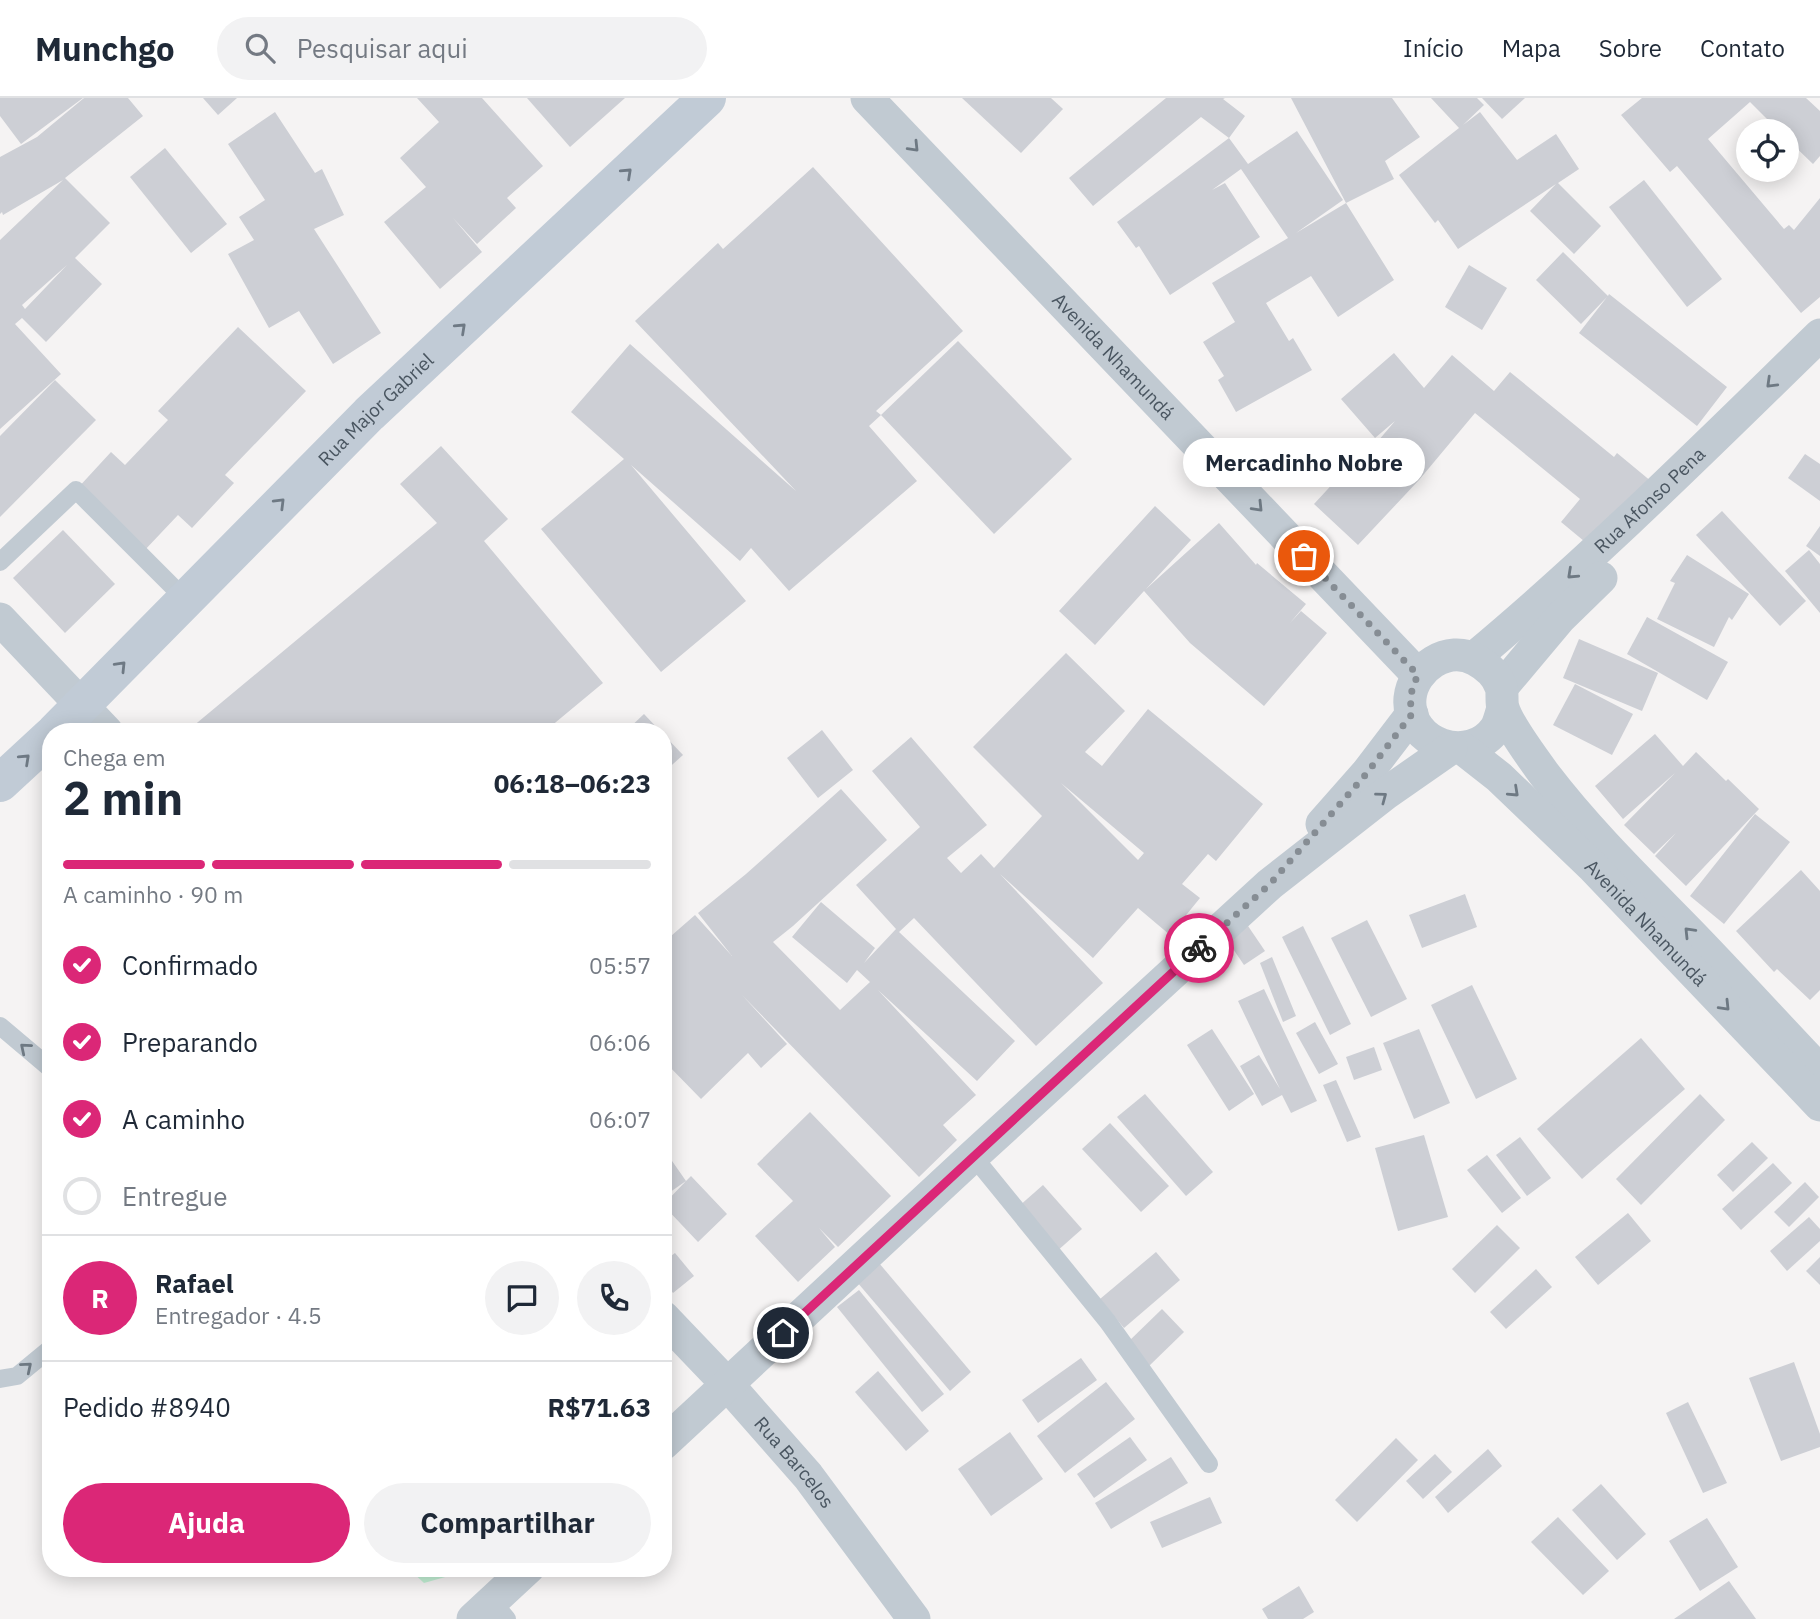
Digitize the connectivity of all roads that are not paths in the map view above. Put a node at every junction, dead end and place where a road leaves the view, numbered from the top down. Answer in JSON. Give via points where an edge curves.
{"nodes":[{"id":1,"x":707,"y":98,"type":"edge"},
{"id":2,"x":867,"y":98,"type":"edge"},
{"id":3,"x":1820,"y":335,"type":"edge"},
{"id":4,"x":1820,"y":366,"type":"edge"},
{"id":5,"x":1635,"y":529,"type":"junction"},
{"id":6,"x":0,"y":562,"type":"edge"},
{"id":7,"x":185,"y":599,"type":"junction"},
{"id":8,"x":0,"y":619,"type":"edge"},
{"id":9,"x":1474,"y":658,"type":"junction"},
{"id":10,"x":1418,"y":675,"type":"junction"},
{"id":11,"x":1502,"y":698,"type":"junction"},
{"id":12,"x":1412,"y":714,"type":"junction"},
{"id":13,"x":81,"y":723,"type":"edge"},
{"id":14,"x":42,"y":744,"type":"edge"},
{"id":15,"x":1456,"y":748,"type":"junction"},
{"id":16,"x":0,"y":783,"type":"edge"},
{"id":17,"x":1270,"y":884,"type":"junction"},
{"id":18,"x":0,"y":1026,"type":"edge"},
{"id":19,"x":42,"y":1061,"type":"edge"},
{"id":20,"x":1820,"y":1072,"type":"edge"},
{"id":21,"x":1820,"y":1105,"type":"edge"},
{"id":22,"x":973,"y":1156,"type":"junction"},
{"id":23,"x":672,"y":1326,"type":"edge"},
{"id":24,"x":42,"y":1355,"type":"edge"},
{"id":25,"x":0,"y":1379,"type":"edge"},
{"id":26,"x":728,"y":1385,"type":"junction"},
{"id":27,"x":672,"y":1436,"type":"edge"},
{"id":28,"x":1209,"y":1464,"type":"dead end"},
{"id":29,"x":521,"y":1577,"type":"edge"},
{"id":30,"x":491,"y":1613,"type":"edge"},
{"id":31,"x":914,"y":1619,"type":"edge"}],
"edges":[{"from":7,"to":1,"type":"main road","name":"Rua Major Gabriel","one_way":true,"via":[[369,414]]},
{"from":2,"to":10,"type":"street","name":"Avenida Nhamundá","one_way":true},
{"from":3,"to":5,"type":"street","name":"Rua Afonso Pena","one_way":true},
{"from":4,"to":5,"type":"street","name":"Rua Afonso Pena"},
{"from":5,"to":9,"type":"street","name":"Rua Afonso Pena","one_way":true},
{"from":5,"to":11,"type":"street","name":"Rua Afonso Pena","via":[[1560,618]]},
{"from":6,"to":7,"type":"lane","via":[[76,490]]},
{"from":13,"to":7,"type":"main road","name":"Rua Major Gabriel","one_way":true},
{"from":8,"to":13,"type":"street"},
{"from":9,"to":10,"type":"street","via":[[1453,655],[1433,661]]},
{"from":9,"to":11,"type":"street","via":[[1491,670]]},
{"from":10,"to":12,"type":"street","via":[[1412,687]]},
{"from":11,"to":15,"type":"street","via":[[1496,728],[1481,742]]},
{"from":20,"to":11,"type":"street","name":"Avenida Nhamundá","one_way":true,"via":[[1570,805],[1522,742]]},
{"from":12,"to":15,"type":"street","via":[[1427,737],[1438,745]]},
{"from":12,"to":17,"type":"street"},
{"from":16,"to":14,"type":"main road","one_way":true},
{"from":17,"to":15,"type":"street","one_way":true,"via":[[1385,794]]},
{"from":15,"to":21,"type":"street","name":"Avenida Nhamundá","one_way":true,"via":[[1499,777],[1593,867]]},
{"from":17,"to":22,"type":"street"},
{"from":19,"to":18,"type":"lane","one_way":true},
{"from":22,"to":26,"type":"street"},
{"from":22,"to":28,"type":"lane","via":[[1108,1322]]},
{"from":23,"to":26,"type":"street","name":"Rua Barcelos"},
{"from":25,"to":24,"type":"lane","one_way":true,"via":[[17,1376]]},
{"from":26,"to":27,"type":"street"},
{"from":26,"to":31,"type":"street","name":"Rua Barcelos","via":[[808,1476]]},
{"from":29,"to":30,"type":"street"}]}
